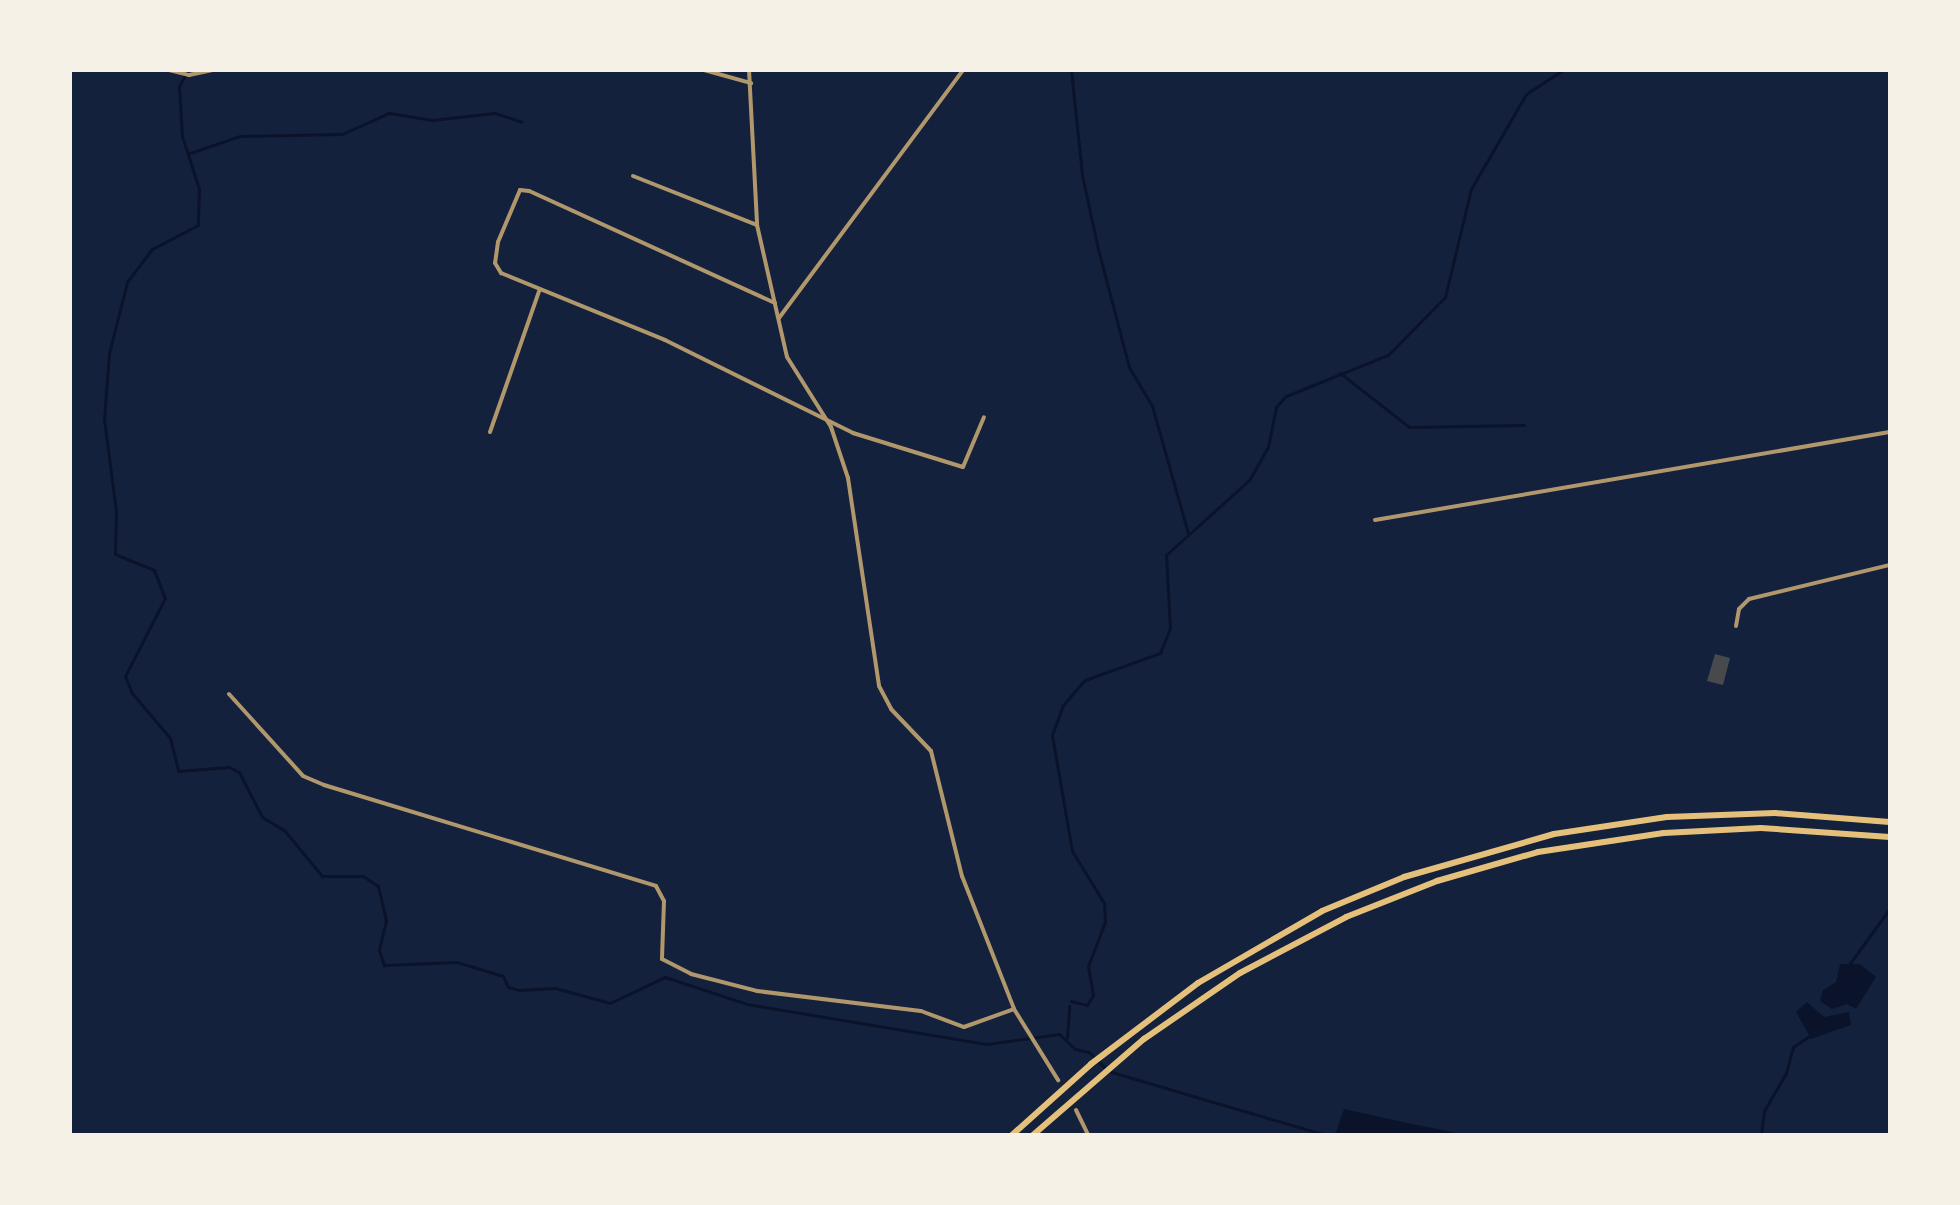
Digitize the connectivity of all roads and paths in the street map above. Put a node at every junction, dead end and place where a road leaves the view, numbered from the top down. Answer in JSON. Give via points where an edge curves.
{"nodes":[{"id":1,"x":169,"y":70,"type":"edge"},
{"id":2,"x":212,"y":70,"type":"edge"},
{"id":3,"x":704,"y":70,"type":"edge"},
{"id":4,"x":749,"y":70,"type":"edge"},
{"id":5,"x":963,"y":70,"type":"edge"},
{"id":6,"x":751,"y":83,"type":"junction"},
{"id":7,"x":633,"y":176,"type":"dead end"},
{"id":8,"x":757,"y":225,"type":"junction"},
{"id":9,"x":539,"y":291,"type":"junction"},
{"id":10,"x":775,"y":303,"type":"junction"},
{"id":11,"x":779,"y":318,"type":"junction"},
{"id":12,"x":822,"y":416,"type":"junction"},
{"id":13,"x":984,"y":417,"type":"dead end"},
{"id":14,"x":490,"y":432,"type":"dead end"},
{"id":15,"x":1890,"y":432,"type":"edge"},
{"id":16,"x":1375,"y":520,"type":"dead end"},
{"id":17,"x":1890,"y":565,"type":"edge"},
{"id":18,"x":1736,"y":626,"type":"dead end"},
{"id":19,"x":229,"y":694,"type":"dead end"},
{"id":20,"x":1890,"y":822,"type":"edge"},
{"id":21,"x":1890,"y":837,"type":"edge"},
{"id":22,"x":1014,"y":1009,"type":"junction"},
{"id":23,"x":1058,"y":1080,"type":"dead end"},
{"id":24,"x":1076,"y":1110,"type":"dead end"},
{"id":25,"x":1034,"y":1134,"type":"edge"},
{"id":26,"x":1012,"y":1135,"type":"edge"},
{"id":27,"x":1088,"y":1135,"type":"edge"}],
"edges":[{"from":1,"to":2,"type":"street"},
{"from":3,"to":6,"type":"street"},
{"from":4,"to":6,"type":"street"},
{"from":5,"to":11,"type":"street"},
{"from":6,"to":8,"type":"street"},
{"from":7,"to":8,"type":"street"},
{"from":8,"to":10,"type":"street"},
{"from":9,"to":10,"type":"street","via":[[501,273],[495,263],[520,190],[591,216]]},
{"from":9,"to":12,"type":"street","via":[[665,340]]},
{"from":9,"to":14,"type":"street"},
{"from":10,"to":11,"type":"street"},
{"from":11,"to":12,"type":"street","via":[[787,357]]},
{"from":12,"to":13,"type":"street","via":[[853,433],[963,467]]},
{"from":12,"to":22,"type":"street","via":[[848,478],[879,686],[891,709],[931,751],[962,876]]},
{"from":15,"to":16,"type":"street"},
{"from":17,"to":18,"type":"street","via":[[1749,599],[1739,609]]},
{"from":19,"to":22,"type":"street","via":[[303,776],[656,886],[664,901],[662,959],[691,974],[757,991],[921,1011],[964,1027]]},
{"from":20,"to":26,"type":"highway","via":[[1719,814],[1554,834],[1404,877],[1270,939],[1142,1023]]},
{"from":21,"to":25,"type":"highway","via":[[1761,828],[1664,833],[1577,844],[1401,894],[1277,952],[1173,1018]]},
{"from":22,"to":23,"type":"street"},
{"from":24,"to":27,"type":"street"}]}
